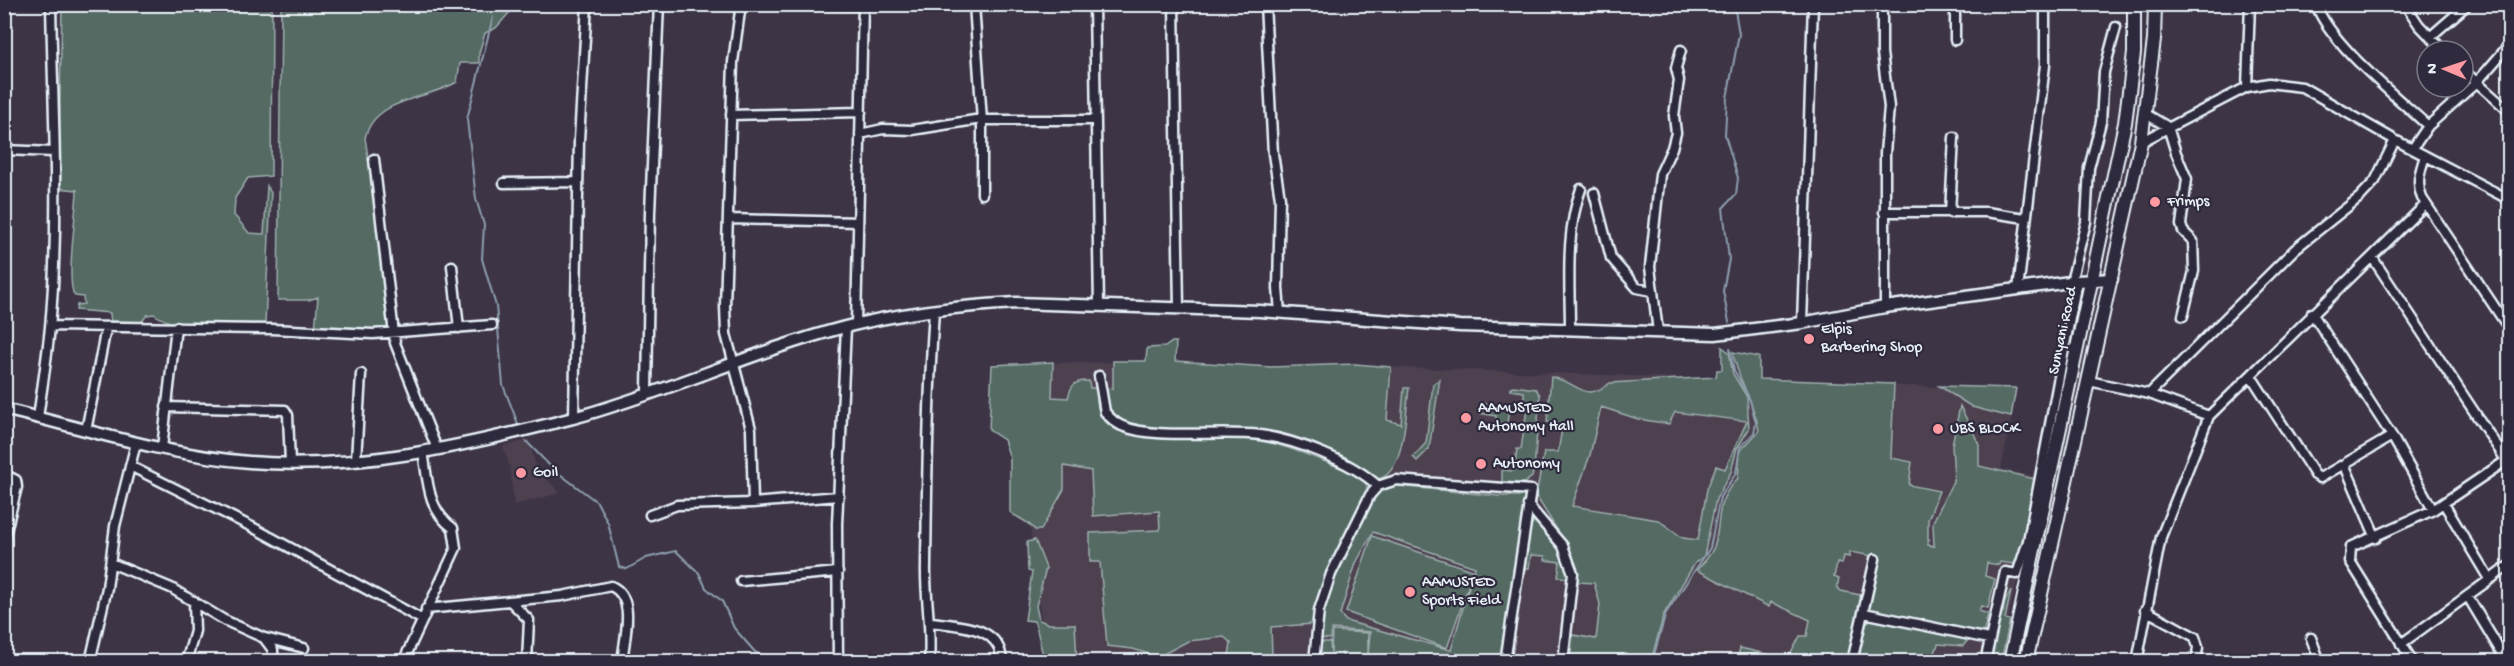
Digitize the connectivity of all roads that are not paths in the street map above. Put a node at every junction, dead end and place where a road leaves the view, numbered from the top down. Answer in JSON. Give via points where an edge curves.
{"nodes":[{"id":1,"x":51,"y":4,"type":"edge"},
{"id":2,"x":587,"y":4,"type":"edge"},
{"id":3,"x":659,"y":4,"type":"edge"},
{"id":4,"x":741,"y":4,"type":"edge"},
{"id":5,"x":797,"y":4,"type":"edge"},
{"id":6,"x":974,"y":4,"type":"edge"},
{"id":7,"x":1094,"y":4,"type":"edge"},
{"id":8,"x":1174,"y":4,"type":"edge"},
{"id":9,"x":1265,"y":4,"type":"edge"},
{"id":10,"x":1813,"y":4,"type":"edge"},
{"id":11,"x":1882,"y":4,"type":"edge"},
{"id":12,"x":1955,"y":4,"type":"edge"},
{"id":13,"x":2045,"y":4,"type":"edge"},
{"id":14,"x":2134,"y":4,"type":"edge"},
{"id":15,"x":2186,"y":4,"type":"edge"},
{"id":16,"x":2250,"y":4,"type":"edge"},
{"id":17,"x":2316,"y":4,"type":"edge"},
{"id":18,"x":2405,"y":4,"type":"edge"},
{"id":19,"x":2468,"y":4,"type":"edge"},
{"id":20,"x":805,"y":5,"type":"edge"},
{"id":21,"x":863,"y":5,"type":"edge"},
{"id":22,"x":2155,"y":5,"type":"edge"},
{"id":23,"x":2116,"y":27,"type":"dead end"},
{"id":24,"x":2430,"y":37,"type":"joint"},
{"id":25,"x":1954,"y":40,"type":"dead end"},
{"id":26,"x":2510,"y":44,"type":"edge"},
{"id":27,"x":1681,"y":50,"type":"dead end"},
{"id":28,"x":2477,"y":82,"type":"junction"},
{"id":29,"x":2247,"y":87,"type":"junction"},
{"id":30,"x":861,"y":112,"type":"junction"},
{"id":31,"x":2510,"y":112,"type":"edge"},
{"id":32,"x":2146,"y":114,"type":"junction"},
{"id":33,"x":731,"y":115,"type":"junction"},
{"id":34,"x":1095,"y":120,"type":"junction"},
{"id":35,"x":982,"y":121,"type":"junction"},
{"id":36,"x":2428,"y":126,"type":"junction"},
{"id":37,"x":2168,"y":127,"type":"junction"},
{"id":38,"x":860,"y":134,"type":"junction"},
{"id":39,"x":1954,"y":137,"type":"dead end"},
{"id":40,"x":2395,"y":140,"type":"junction"},
{"id":41,"x":2141,"y":142,"type":"junction"},
{"id":42,"x":2413,"y":148,"type":"junction"},
{"id":43,"x":4,"y":150,"type":"edge"},
{"id":44,"x":54,"y":152,"type":"junction"},
{"id":45,"x":2425,"y":156,"type":"junction"},
{"id":46,"x":374,"y":159,"type":"dead end"},
{"id":47,"x":578,"y":182,"type":"junction"},
{"id":48,"x":504,"y":183,"type":"dead end"},
{"id":49,"x":1581,"y":189,"type":"dead end"},
{"id":50,"x":1594,"y":193,"type":"dead end"},
{"id":51,"x":982,"y":194,"type":"dead end"},
{"id":52,"x":2510,"y":200,"type":"edge"},
{"id":53,"x":2426,"y":204,"type":"junction"},
{"id":54,"x":1884,"y":212,"type":"junction"},
{"id":55,"x":1950,"y":213,"type":"junction"},
{"id":56,"x":2025,"y":218,"type":"junction"},
{"id":57,"x":728,"y":219,"type":"junction"},
{"id":58,"x":858,"y":222,"type":"junction"},
{"id":59,"x":2372,"y":257,"type":"junction"},
{"id":60,"x":452,"y":266,"type":"dead end"},
{"id":61,"x":2112,"y":279,"type":"junction"},
{"id":62,"x":2092,"y":280,"type":"junction"},
{"id":63,"x":2074,"y":282,"type":"junction"},
{"id":64,"x":2018,"y":290,"type":"junction"},
{"id":65,"x":1652,"y":291,"type":"junction"},
{"id":66,"x":1099,"y":306,"type":"junction"},
{"id":67,"x":1179,"y":308,"type":"junction"},
{"id":68,"x":1885,"y":308,"type":"junction"},
{"id":69,"x":934,"y":311,"type":"junction"},
{"id":70,"x":1280,"y":313,"type":"junction"},
{"id":71,"x":2312,"y":313,"type":"junction"},
{"id":72,"x":2183,"y":316,"type":"dead end"},
{"id":73,"x":1802,"y":323,"type":"junction"},
{"id":74,"x":492,"y":325,"type":"dead end"},
{"id":75,"x":50,"y":326,"type":"junction"},
{"id":76,"x":851,"y":326,"type":"junction"},
{"id":77,"x":176,"y":327,"type":"junction"},
{"id":78,"x":106,"y":328,"type":"junction"},
{"id":79,"x":459,"y":328,"type":"junction"},
{"id":80,"x":1570,"y":329,"type":"junction"},
{"id":81,"x":2510,"y":330,"type":"edge"},
{"id":82,"x":1658,"y":332,"type":"junction"},
{"id":83,"x":393,"y":333,"type":"junction"},
{"id":84,"x":734,"y":363,"type":"junction"},
{"id":85,"x":361,"y":374,"type":"dead end"},
{"id":86,"x":1100,"y":376,"type":"dead end"},
{"id":87,"x":2252,"y":376,"type":"junction"},
{"id":88,"x":2089,"y":381,"type":"junction"},
{"id":89,"x":647,"y":393,"type":"junction"},
{"id":90,"x":2149,"y":394,"type":"junction"},
{"id":91,"x":166,"y":407,"type":"junction"},
{"id":92,"x":4,"y":409,"type":"edge"},
{"id":93,"x":2209,"y":416,"type":"junction"},
{"id":94,"x":574,"y":417,"type":"junction"},
{"id":95,"x":38,"y":418,"type":"junction"},
{"id":96,"x":86,"y":430,"type":"junction"},
{"id":97,"x":2392,"y":436,"type":"junction"},
{"id":98,"x":136,"y":443,"type":"junction"},
{"id":99,"x":162,"y":448,"type":"junction"},
{"id":100,"x":437,"y":449,"type":"junction"},
{"id":101,"x":423,"y":452,"type":"junction"},
{"id":102,"x":2508,"y":459,"type":"edge"},
{"id":103,"x":356,"y":460,"type":"junction"},
{"id":104,"x":290,"y":463,"type":"junction"},
{"id":105,"x":130,"y":466,"type":"junction"},
{"id":106,"x":2345,"y":466,"type":"junction"},
{"id":107,"x":4,"y":474,"type":"edge"},
{"id":108,"x":1378,"y":486,"type":"junction"},
{"id":109,"x":838,"y":496,"type":"junction"},
{"id":110,"x":753,"y":503,"type":"junction"},
{"id":111,"x":2444,"y":504,"type":"junction"},
{"id":112,"x":1528,"y":505,"type":"junction"},
{"id":113,"x":2433,"y":510,"type":"junction"},
{"id":114,"x":650,"y":515,"type":"dead end"},
{"id":115,"x":2376,"y":538,"type":"junction"},
{"id":116,"x":4,"y":539,"type":"edge"},
{"id":117,"x":1875,"y":559,"type":"dead end"},
{"id":118,"x":111,"y":563,"type":"junction"},
{"id":119,"x":2510,"y":565,"type":"edge"},
{"id":120,"x":838,"y":572,"type":"junction"},
{"id":121,"x":2489,"y":579,"type":"junction"},
{"id":122,"x":741,"y":581,"type":"dead end"},
{"id":123,"x":2468,"y":597,"type":"junction"},
{"id":124,"x":194,"y":601,"type":"junction"},
{"id":125,"x":511,"y":602,"type":"junction"},
{"id":126,"x":426,"y":609,"type":"junction"},
{"id":127,"x":2145,"y":610,"type":"junction"},
{"id":128,"x":1864,"y":613,"type":"junction"},
{"id":129,"x":422,"y":619,"type":"junction"},
{"id":130,"x":931,"y":622,"type":"junction"},
{"id":131,"x":264,"y":638,"type":"junction"},
{"id":132,"x":2310,"y":638,"type":"dead end"},
{"id":133,"x":1989,"y":639,"type":"junction"},
{"id":134,"x":2401,"y":644,"type":"junction"},
{"id":135,"x":304,"y":648,"type":"dead end"},
{"id":136,"x":622,"y":655,"type":"dead end"},
{"id":137,"x":90,"y":662,"type":"edge"},
{"id":138,"x":186,"y":662,"type":"edge"},
{"id":139,"x":273,"y":662,"type":"edge"},
{"id":140,"x":403,"y":662,"type":"edge"},
{"id":141,"x":527,"y":662,"type":"edge"},
{"id":142,"x":838,"y":662,"type":"edge"},
{"id":143,"x":929,"y":662,"type":"edge"},
{"id":144,"x":1002,"y":662,"type":"edge"},
{"id":145,"x":1314,"y":662,"type":"edge"},
{"id":146,"x":1505,"y":662,"type":"edge"},
{"id":147,"x":1563,"y":662,"type":"edge"},
{"id":148,"x":1852,"y":662,"type":"edge"},
{"id":149,"x":1984,"y":662,"type":"edge"},
{"id":150,"x":2010,"y":662,"type":"edge"},
{"id":151,"x":2026,"y":662,"type":"edge"},
{"id":152,"x":2137,"y":662,"type":"edge"},
{"id":153,"x":2196,"y":662,"type":"edge"},
{"id":154,"x":2320,"y":662,"type":"edge"},
{"id":155,"x":2413,"y":662,"type":"edge"},
{"id":156,"x":2506,"y":662,"type":"edge"}],
"edges":[{"from":1,"to":44,"type":"street"},
{"from":2,"to":47,"type":"street"},
{"from":3,"to":89,"type":"street"},
{"from":4,"to":33,"type":"street"},
{"from":5,"to":20,"type":"street"},
{"from":6,"to":35,"type":"street"},
{"from":7,"to":34,"type":"street"},
{"from":8,"to":67,"type":"street"},
{"from":9,"to":70,"type":"street","via":[[1273,154],[1280,198]]},
{"from":10,"to":73,"type":"street"},
{"from":11,"to":54,"type":"street","via":[[1882,53],[1889,107]]},
{"from":12,"to":25,"type":"street"},
{"from":13,"to":56,"type":"street","via":[[2045,65]]},
{"from":14,"to":62,"type":"main road","name":"Sunyani Road","via":[[2134,53],[2125,123]]},
{"from":15,"to":22,"type":"street"},
{"from":16,"to":29,"type":"street"},
{"from":17,"to":36,"type":"street","via":[[2361,63]]},
{"from":18,"to":24,"type":"street"},
{"from":19,"to":24,"type":"street"},
{"from":20,"to":21,"type":"street"},
{"from":21,"to":30,"type":"street"},
{"from":22,"to":32,"type":"main road"},
{"from":23,"to":63,"type":"street","via":[[2104,72],[2101,122],[2089,168],[2086,222]]},
{"from":26,"to":28,"type":"street"},
{"from":27,"to":65,"type":"street","via":[[1676,68],[1676,133],[1660,174],[1655,214]]},
{"from":28,"to":31,"type":"street"},
{"from":28,"to":36,"type":"street"},
{"from":29,"to":37,"type":"street"},
{"from":29,"to":40,"type":"street","via":[[2270,83],[2302,87]]},
{"from":30,"to":33,"type":"street"},
{"from":30,"to":38,"type":"street"},
{"from":32,"to":37,"type":"street"},
{"from":32,"to":41,"type":"main road"},
{"from":33,"to":57,"type":"street"},
{"from":34,"to":35,"type":"street"},
{"from":34,"to":66,"type":"street"},
{"from":35,"to":38,"type":"street"},
{"from":35,"to":51,"type":"street"},
{"from":36,"to":42,"type":"street"},
{"from":37,"to":41,"type":"street"},
{"from":37,"to":72,"type":"street","via":[[2187,179],[2182,231],[2193,241],[2194,248],[2194,271]]},
{"from":38,"to":58,"type":"street"},
{"from":39,"to":55,"type":"street"},
{"from":40,"to":42,"type":"street"},
{"from":40,"to":90,"type":"street","via":[[2375,181],[2360,198],[2295,249]]},
{"from":41,"to":61,"type":"main road"},
{"from":42,"to":45,"type":"street"},
{"from":43,"to":44,"type":"street"},
{"from":44,"to":75,"type":"street"},
{"from":45,"to":52,"type":"street"},
{"from":45,"to":53,"type":"street","via":[[2419,190]]},
{"from":46,"to":83,"type":"street"},
{"from":47,"to":48,"type":"street"},
{"from":47,"to":94,"type":"street"},
{"from":49,"to":80,"type":"street","via":[[1571,234]]},
{"from":50,"to":65,"type":"street","via":[[1611,258],[1640,291]]},
{"from":53,"to":59,"type":"street"},
{"from":53,"to":81,"type":"street"},
{"from":54,"to":55,"type":"street"},
{"from":54,"to":68,"type":"street"},
{"from":55,"to":56,"type":"street","via":[[1986,212]]},
{"from":56,"to":64,"type":"street"},
{"from":57,"to":58,"type":"street"},
{"from":57,"to":84,"type":"street","via":[[726,334]]},
{"from":58,"to":76,"type":"street"},
{"from":59,"to":71,"type":"street"},
{"from":59,"to":102,"type":"street"},
{"from":60,"to":79,"type":"street"},
{"from":61,"to":62,"type":"street"},
{"from":61,"to":88,"type":"main road"},
{"from":62,"to":63,"type":"street"},
{"from":62,"to":150,"type":"main road","name":"Sunyani Road"},
{"from":63,"to":64,"type":"street"},
{"from":63,"to":133,"type":"street","via":[[2028,541],[2017,574],[2005,572]]},
{"from":64,"to":68,"type":"street"},
{"from":65,"to":82,"type":"street"},
{"from":66,"to":67,"type":"street"},
{"from":66,"to":69,"type":"street","via":[[1016,303]]},
{"from":67,"to":70,"type":"street"},
{"from":68,"to":73,"type":"street"},
{"from":69,"to":76,"type":"street"},
{"from":69,"to":130,"type":"street","via":[[925,476]]},
{"from":70,"to":80,"type":"street","via":[[1460,326]]},
{"from":71,"to":87,"type":"street"},
{"from":71,"to":97,"type":"street"},
{"from":73,"to":82,"type":"street","via":[[1740,332]]},
{"from":74,"to":79,"type":"street"},
{"from":75,"to":78,"type":"street"},
{"from":75,"to":95,"type":"street"},
{"from":76,"to":84,"type":"street"},
{"from":76,"to":109,"type":"street"},
{"from":77,"to":78,"type":"street"},
{"from":77,"to":83,"type":"street"},
{"from":77,"to":91,"type":"street"},
{"from":78,"to":96,"type":"street"},
{"from":79,"to":83,"type":"street"},
{"from":80,"to":82,"type":"street"},
{"from":83,"to":100,"type":"street","via":[[398,355]]},
{"from":84,"to":89,"type":"street"},
{"from":84,"to":110,"type":"street","via":[[751,429]]},
{"from":85,"to":103,"type":"street"},
{"from":86,"to":108,"type":"street","via":[[1105,412],[1122,426],[1140,431],[1263,435],[1342,462],[1362,471]]},
{"from":87,"to":93,"type":"street"},
{"from":87,"to":106,"type":"street","via":[[2315,475],[2325,477]]},
{"from":88,"to":90,"type":"street"},
{"from":88,"to":151,"type":"main road"},
{"from":89,"to":94,"type":"street"},
{"from":90,"to":93,"type":"street"},
{"from":91,"to":99,"type":"street"},
{"from":91,"to":104,"type":"street","via":[[285,410]]},
{"from":92,"to":95,"type":"street"},
{"from":93,"to":127,"type":"street","via":[[2161,537]]},
{"from":94,"to":100,"type":"street"},
{"from":95,"to":96,"type":"street"},
{"from":96,"to":98,"type":"street"},
{"from":97,"to":106,"type":"street"},
{"from":97,"to":113,"type":"street"},
{"from":98,"to":99,"type":"street"},
{"from":98,"to":105,"type":"street"},
{"from":99,"to":104,"type":"street","via":[[250,462]]},
{"from":100,"to":101,"type":"street"},
{"from":101,"to":103,"type":"street"},
{"from":101,"to":126,"type":"street","via":[[433,507],[439,518],[453,528],[456,548]]},
{"from":102,"to":111,"type":"street"},
{"from":103,"to":104,"type":"street"},
{"from":105,"to":118,"type":"street","via":[[115,526]]},
{"from":105,"to":129,"type":"street"},
{"from":106,"to":115,"type":"street"},
{"from":107,"to":116,"type":"street","via":[[16,480],[17,487]]},
{"from":108,"to":112,"type":"street","via":[[1396,480],[1531,490]]},
{"from":108,"to":145,"type":"street","via":[[1331,574],[1319,610]]},
{"from":109,"to":110,"type":"street"},
{"from":109,"to":120,"type":"street"},
{"from":110,"to":114,"type":"street","via":[[677,505]]},
{"from":111,"to":113,"type":"street"},
{"from":111,"to":121,"type":"street"},
{"from":112,"to":146,"type":"street"},
{"from":112,"to":147,"type":"street","via":[[1563,546],[1573,573]]},
{"from":113,"to":115,"type":"street"},
{"from":115,"to":134,"type":"street","via":[[2351,547],[2350,561]]},
{"from":117,"to":128,"type":"street"},
{"from":118,"to":124,"type":"street"},
{"from":118,"to":137,"type":"street"},
{"from":119,"to":121,"type":"street"},
{"from":120,"to":122,"type":"street"},
{"from":120,"to":142,"type":"street"},
{"from":121,"to":123,"type":"street"},
{"from":123,"to":134,"type":"street"},
{"from":123,"to":156,"type":"street"},
{"from":124,"to":131,"type":"street","via":[[231,624]]},
{"from":124,"to":138,"type":"street","via":[[194,639]]},
{"from":125,"to":126,"type":"street"},
{"from":125,"to":136,"type":"street","via":[[616,588],[627,609]]},
{"from":125,"to":141,"type":"street","via":[[529,620]]},
{"from":126,"to":129,"type":"street"},
{"from":127,"to":152,"type":"street"},
{"from":127,"to":153,"type":"street","via":[[2195,637]]},
{"from":128,"to":133,"type":"street"},
{"from":128,"to":148,"type":"street"},
{"from":129,"to":140,"type":"street"},
{"from":130,"to":143,"type":"street"},
{"from":130,"to":144,"type":"street","via":[[976,629],[993,637],[1002,649]]},
{"from":131,"to":135,"type":"street"},
{"from":131,"to":139,"type":"street","via":[[273,650]]},
{"from":132,"to":154,"type":"street"},
{"from":133,"to":149,"type":"street"},
{"from":134,"to":155,"type":"street"}]}
